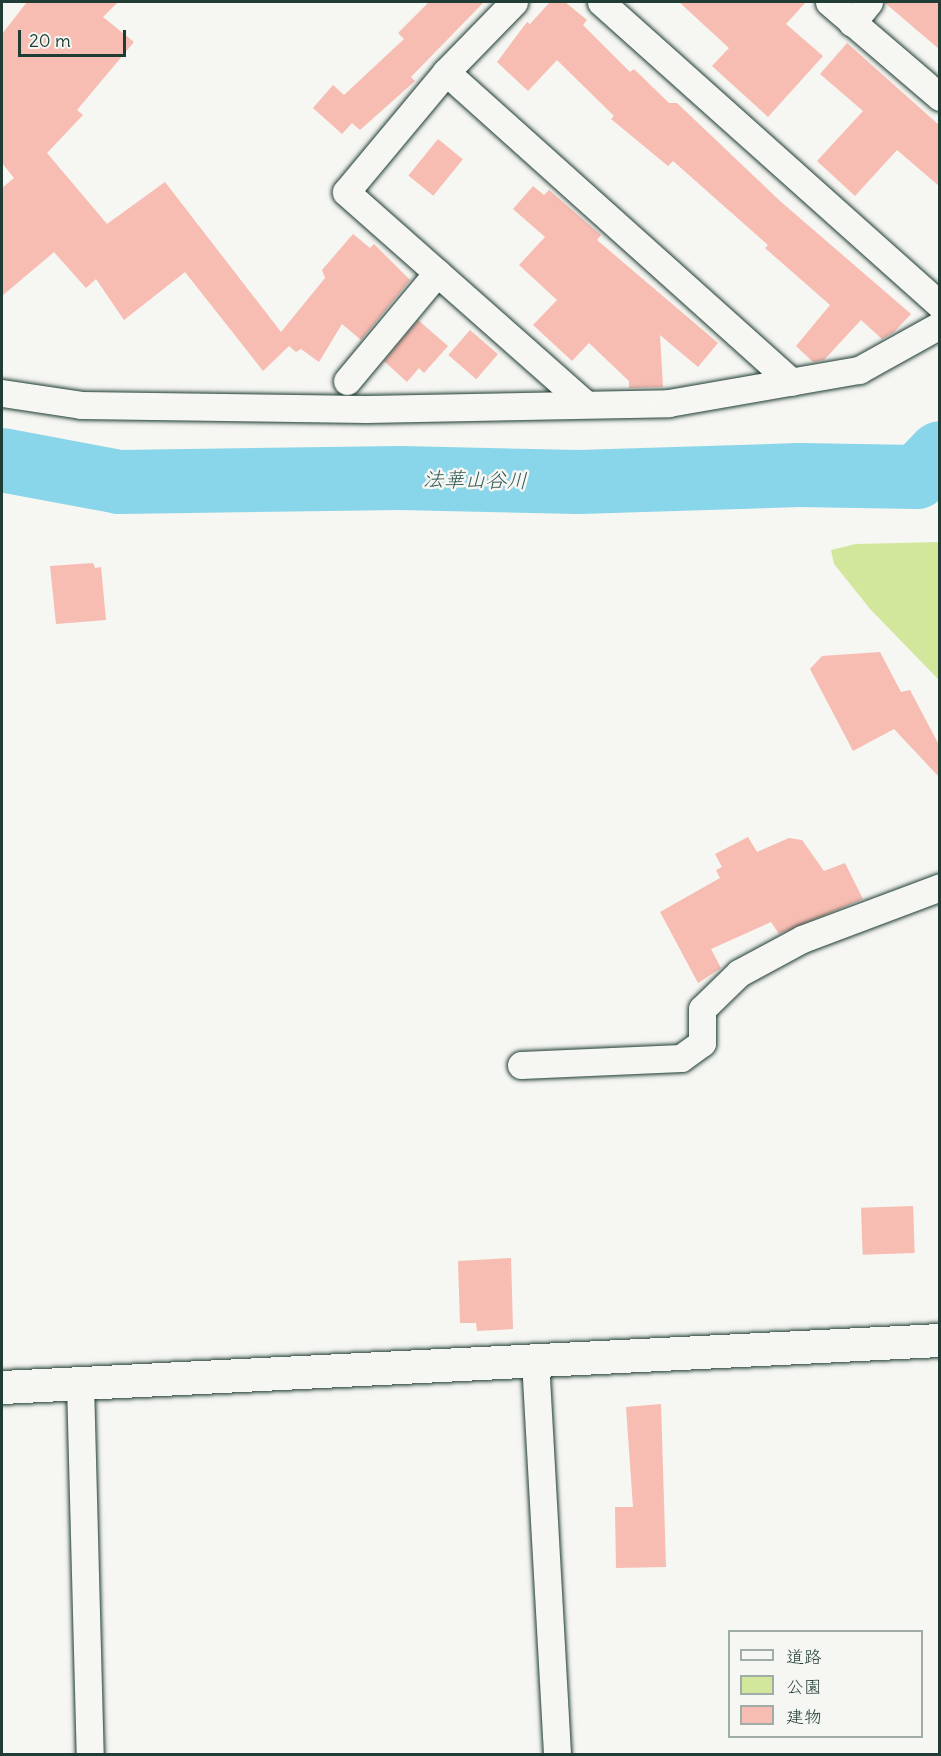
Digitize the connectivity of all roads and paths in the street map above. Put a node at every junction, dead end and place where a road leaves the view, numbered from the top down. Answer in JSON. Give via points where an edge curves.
{"nodes":[{"id":1,"x":514,"y":2,"type":"edge"},
{"id":2,"x":601,"y":2,"type":"edge"},
{"id":3,"x":829,"y":2,"type":"edge"},
{"id":4,"x":870,"y":2,"type":"edge"},
{"id":5,"x":852,"y":23,"type":"junction"},
{"id":6,"x":446,"y":72,"type":"junction"},
{"id":7,"x":939,"y":97,"type":"edge"},
{"id":8,"x":437,"y":273,"type":"junction"},
{"id":9,"x":939,"y":305,"type":"edge"},
{"id":10,"x":939,"y":325,"type":"edge"},
{"id":11,"x":347,"y":381,"type":"dead end"},
{"id":12,"x":791,"y":382,"type":"junction"},
{"id":13,"x":2,"y":393,"type":"edge"},
{"id":14,"x":583,"y":402,"type":"junction"},
{"id":15,"x":939,"y":887,"type":"edge"},
{"id":16,"x":521,"y":1065,"type":"dead end"},
{"id":17,"x":939,"y":1340,"type":"edge"},
{"id":18,"x":535,"y":1360,"type":"junction"},
{"id":19,"x":80,"y":1383,"type":"junction"},
{"id":20,"x":2,"y":1387,"type":"edge"},
{"id":21,"x":90,"y":1755,"type":"edge"},
{"id":22,"x":557,"y":1755,"type":"edge"}],
"edges":[{"from":1,"to":6,"type":"street"},
{"from":2,"to":9,"type":"street"},
{"from":3,"to":5,"type":"street"},
{"from":4,"to":5,"type":"street"},
{"from":5,"to":7,"type":"street"},
{"from":6,"to":8,"type":"street","via":[[346,192]]},
{"from":6,"to":12,"type":"street"},
{"from":8,"to":11,"type":"street"},
{"from":8,"to":14,"type":"street"},
{"from":10,"to":12,"type":"street","via":[[859,370]]},
{"from":12,"to":14,"type":"street","via":[[669,403]]},
{"from":13,"to":14,"type":"street","via":[[81,405],[366,409]]},
{"from":15,"to":16,"type":"street","via":[[802,939],[739,973],[702,1009],[702,1043],[681,1058]]},
{"from":17,"to":18,"type":"street"},
{"from":18,"to":19,"type":"street"},
{"from":18,"to":22,"type":"street"},
{"from":19,"to":20,"type":"street"},
{"from":19,"to":21,"type":"street"}]}
